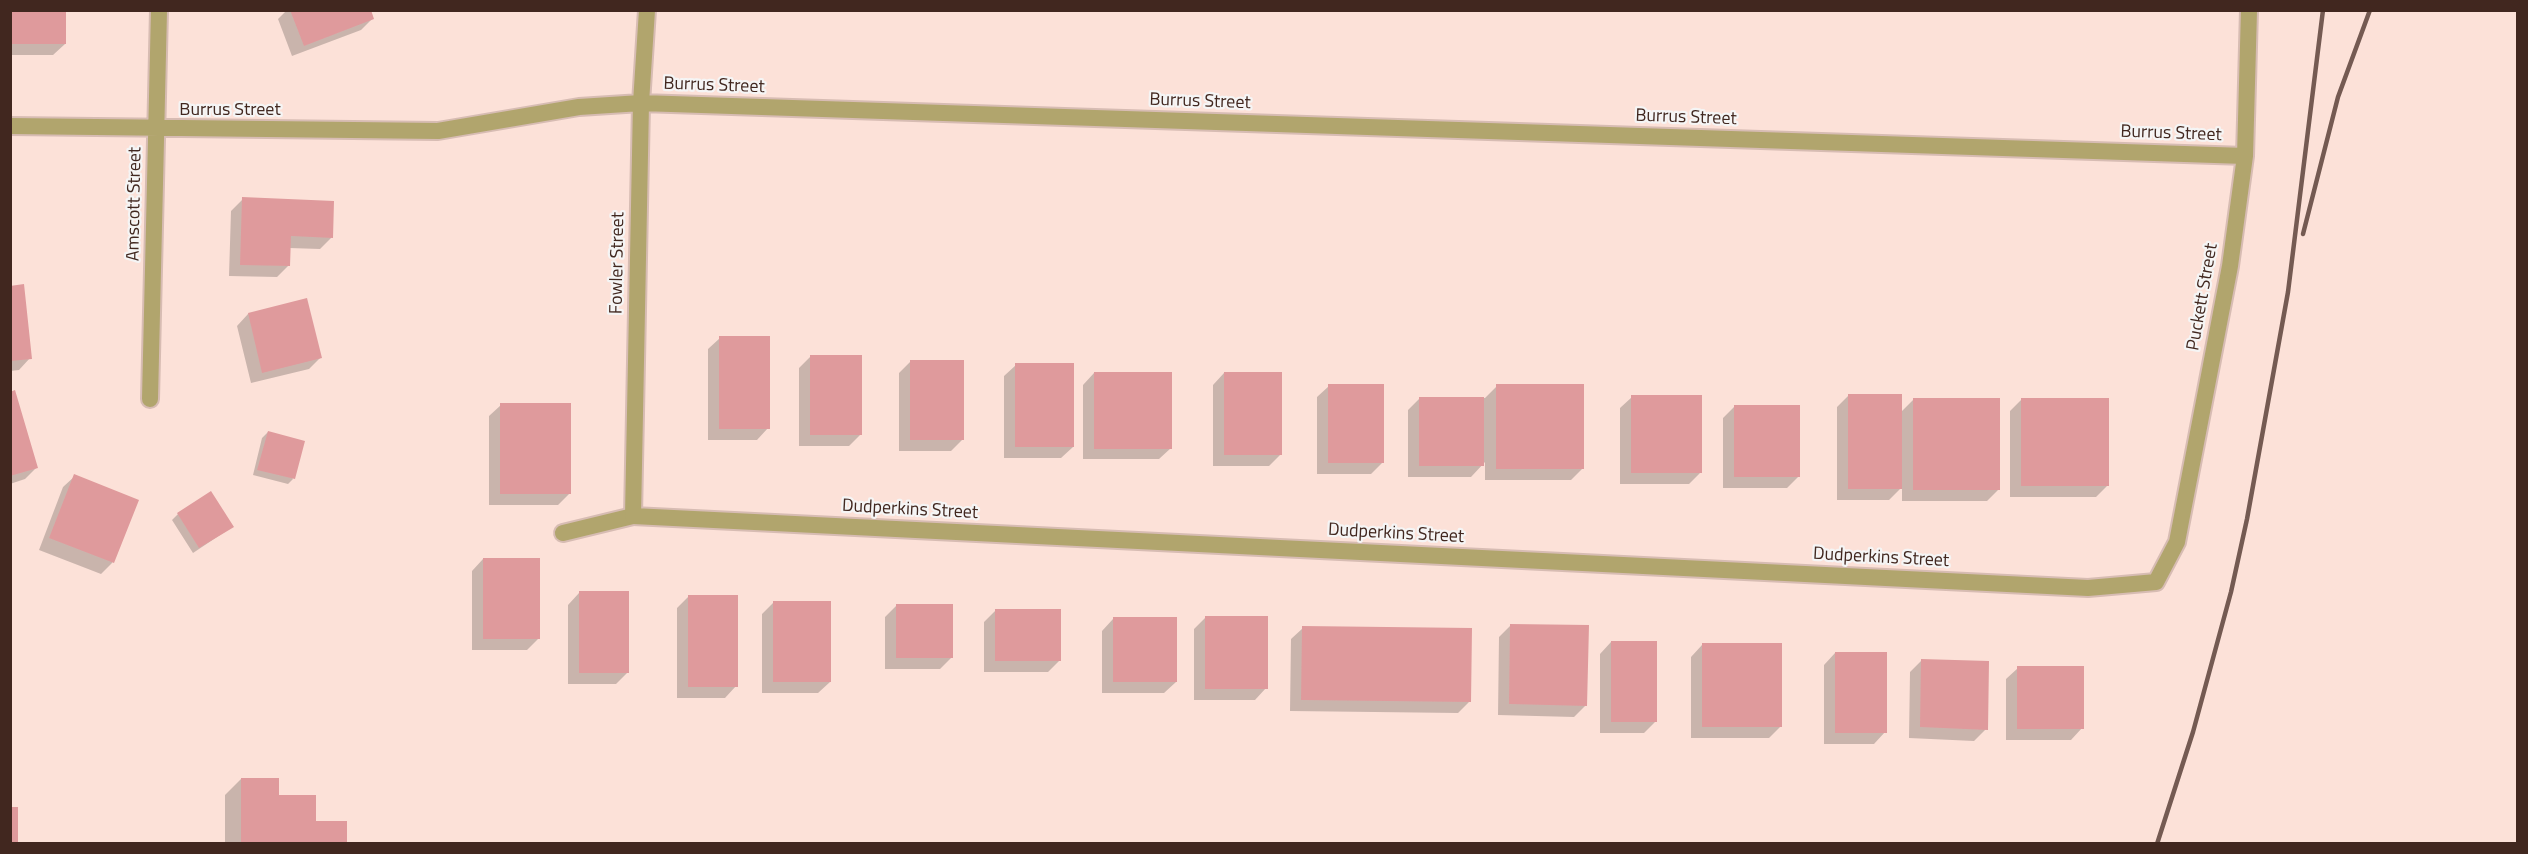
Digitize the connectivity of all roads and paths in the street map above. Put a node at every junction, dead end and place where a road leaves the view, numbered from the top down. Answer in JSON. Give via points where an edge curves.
{"nodes":[{"id":1,"x":159,"y":10,"type":"edge"},
{"id":2,"x":647,"y":10,"type":"edge"},
{"id":3,"x":2249,"y":10,"type":"edge"},
{"id":4,"x":641,"y":103,"type":"junction"},
{"id":5,"x":10,"y":126,"type":"edge"},
{"id":6,"x":156,"y":130,"type":"junction"},
{"id":7,"x":2245,"y":156,"type":"junction"},
{"id":8,"x":150,"y":399,"type":"dead end"},
{"id":9,"x":633,"y":516,"type":"junction"},
{"id":10,"x":563,"y":533,"type":"dead end"},
{"id":11,"x":2156,"y":582,"type":"joint"}],
"edges":[{"from":1,"to":6,"type":"street","name":"Amscott Street"},
{"from":2,"to":4,"type":"street","name":"Fowler Street"},
{"from":3,"to":7,"type":"street","name":"Puckett Street"},
{"from":4,"to":6,"type":"street","name":"Burrus Street","via":[[579,106],[438,131]]},
{"from":4,"to":7,"type":"street","name":"Burrus Street"},
{"from":4,"to":9,"type":"street","name":"Fowler Street"},
{"from":5,"to":6,"type":"street","name":"Burrus Street"},
{"from":6,"to":8,"type":"street","name":"Amscott Street"},
{"from":7,"to":11,"type":"street","name":"Puckett Street","via":[[2230,266],[2177,542]]},
{"from":9,"to":10,"type":"street","name":"Dudperkins Street"},
{"from":9,"to":11,"type":"street","name":"Dudperkins Street","via":[[2076,588]]}]}
